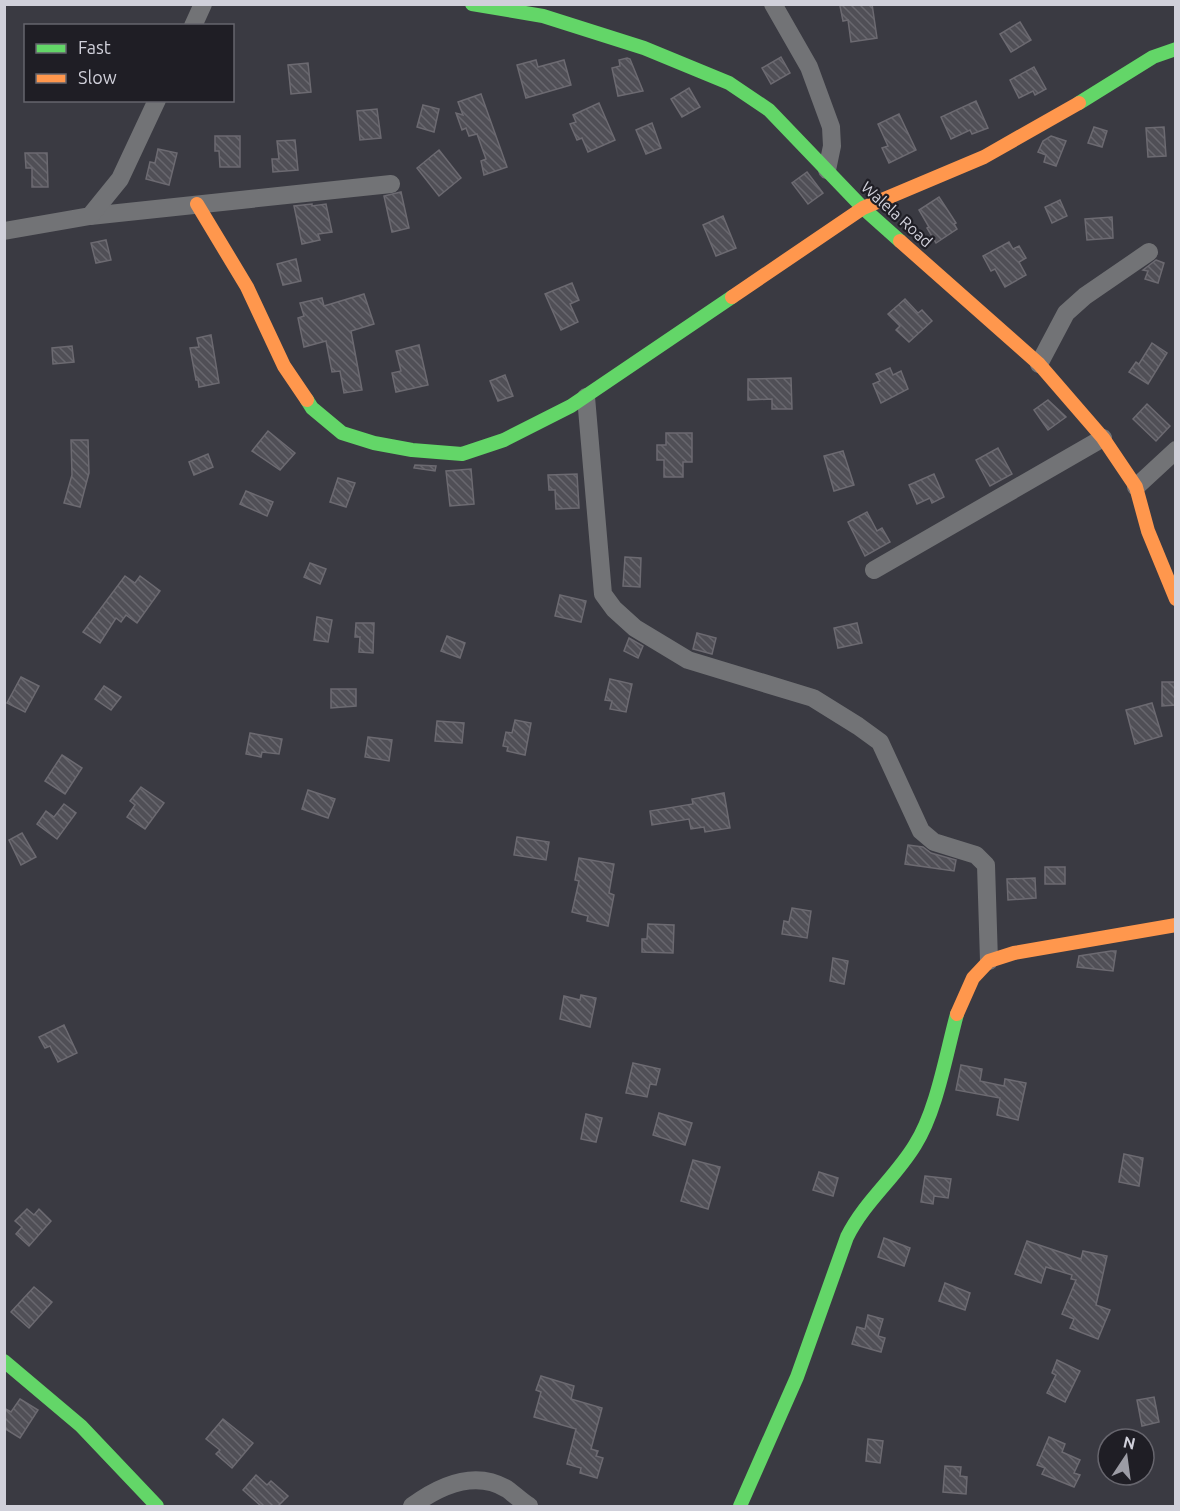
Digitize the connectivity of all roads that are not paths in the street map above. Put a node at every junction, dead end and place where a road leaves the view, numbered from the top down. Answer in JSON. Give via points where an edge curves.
{"nodes":[{"id":1,"x":203,"y":4,"type":"edge"},
{"id":2,"x":472,"y":4,"type":"edge"},
{"id":3,"x":773,"y":4,"type":"edge"},
{"id":4,"x":194,"y":24,"type":"edge"},
{"id":5,"x":1176,"y":49,"type":"edge"},
{"id":6,"x":156,"y":102,"type":"edge"},
{"id":7,"x":827,"y":170,"type":"junction"},
{"id":8,"x":391,"y":184,"type":"dead end"},
{"id":9,"x":197,"y":204,"type":"junction"},
{"id":10,"x":863,"y":208,"type":"junction"},
{"id":11,"x":90,"y":216,"type":"junction"},
{"id":12,"x":4,"y":231,"type":"edge"},
{"id":13,"x":1149,"y":252,"type":"dead end"},
{"id":14,"x":1040,"y":364,"type":"junction"},
{"id":15,"x":586,"y":397,"type":"junction"},
{"id":16,"x":1103,"y":438,"type":"junction"},
{"id":17,"x":1176,"y":450,"type":"edge"},
{"id":18,"x":1136,"y":487,"type":"junction"},
{"id":19,"x":874,"y":570,"type":"dead end"},
{"id":20,"x":1176,"y":599,"type":"edge"},
{"id":21,"x":1176,"y":925,"type":"edge"},
{"id":22,"x":989,"y":961,"type":"junction"},
{"id":23,"x":4,"y":1361,"type":"edge"},
{"id":24,"x":157,"y":1506,"type":"edge"},
{"id":25,"x":412,"y":1506,"type":"edge"},
{"id":26,"x":529,"y":1506,"type":"edge"},
{"id":27,"x":740,"y":1506,"type":"edge"}],
"edges":[{"from":1,"to":4,"type":"street"},
{"from":2,"to":7,"type":"street","name":"Walela Road","via":[[543,16],[644,48],[729,83],[769,110]]},
{"from":3,"to":7,"type":"street","via":[[809,67],[831,128]]},
{"from":5,"to":10,"type":"street","via":[[1153,57],[984,157]]},
{"from":6,"to":11,"type":"street","via":[[120,179]]},
{"from":7,"to":10,"type":"street","name":"Walela Road"},
{"from":8,"to":9,"type":"street"},
{"from":9,"to":11,"type":"street"},
{"from":9,"to":15,"type":"street","via":[[247,287],[284,366],[312,408],[342,433],[412,450],[462,454],[504,440]]},
{"from":10,"to":14,"type":"street","name":"Walela Road"},
{"from":10,"to":15,"type":"street"},
{"from":11,"to":12,"type":"street"},
{"from":13,"to":14,"type":"street","via":[[1066,313]]},
{"from":14,"to":16,"type":"street","name":"Walela Road"},
{"from":15,"to":22,"type":"street","via":[[603,594],[634,628],[688,660],[813,698],[880,742],[921,831],[934,842],[976,855],[986,865]]},
{"from":16,"to":18,"type":"street","name":"Walela Road"},
{"from":16,"to":19,"type":"street"},
{"from":17,"to":18,"type":"street"},
{"from":18,"to":20,"type":"street","name":"Walela Road","via":[[1148,531]]},
{"from":21,"to":22,"type":"street","via":[[1014,953]]},
{"from":22,"to":27,"type":"street","via":[[973,978],[958,1009],[930,1113],[915,1145],[857,1217],[847,1237],[801,1368]]},
{"from":23,"to":24,"type":"street","via":[[81,1426]]},
{"from":25,"to":26,"type":"street","via":[[433,1491],[465,1481],[485,1480],[505,1488]]}]}
